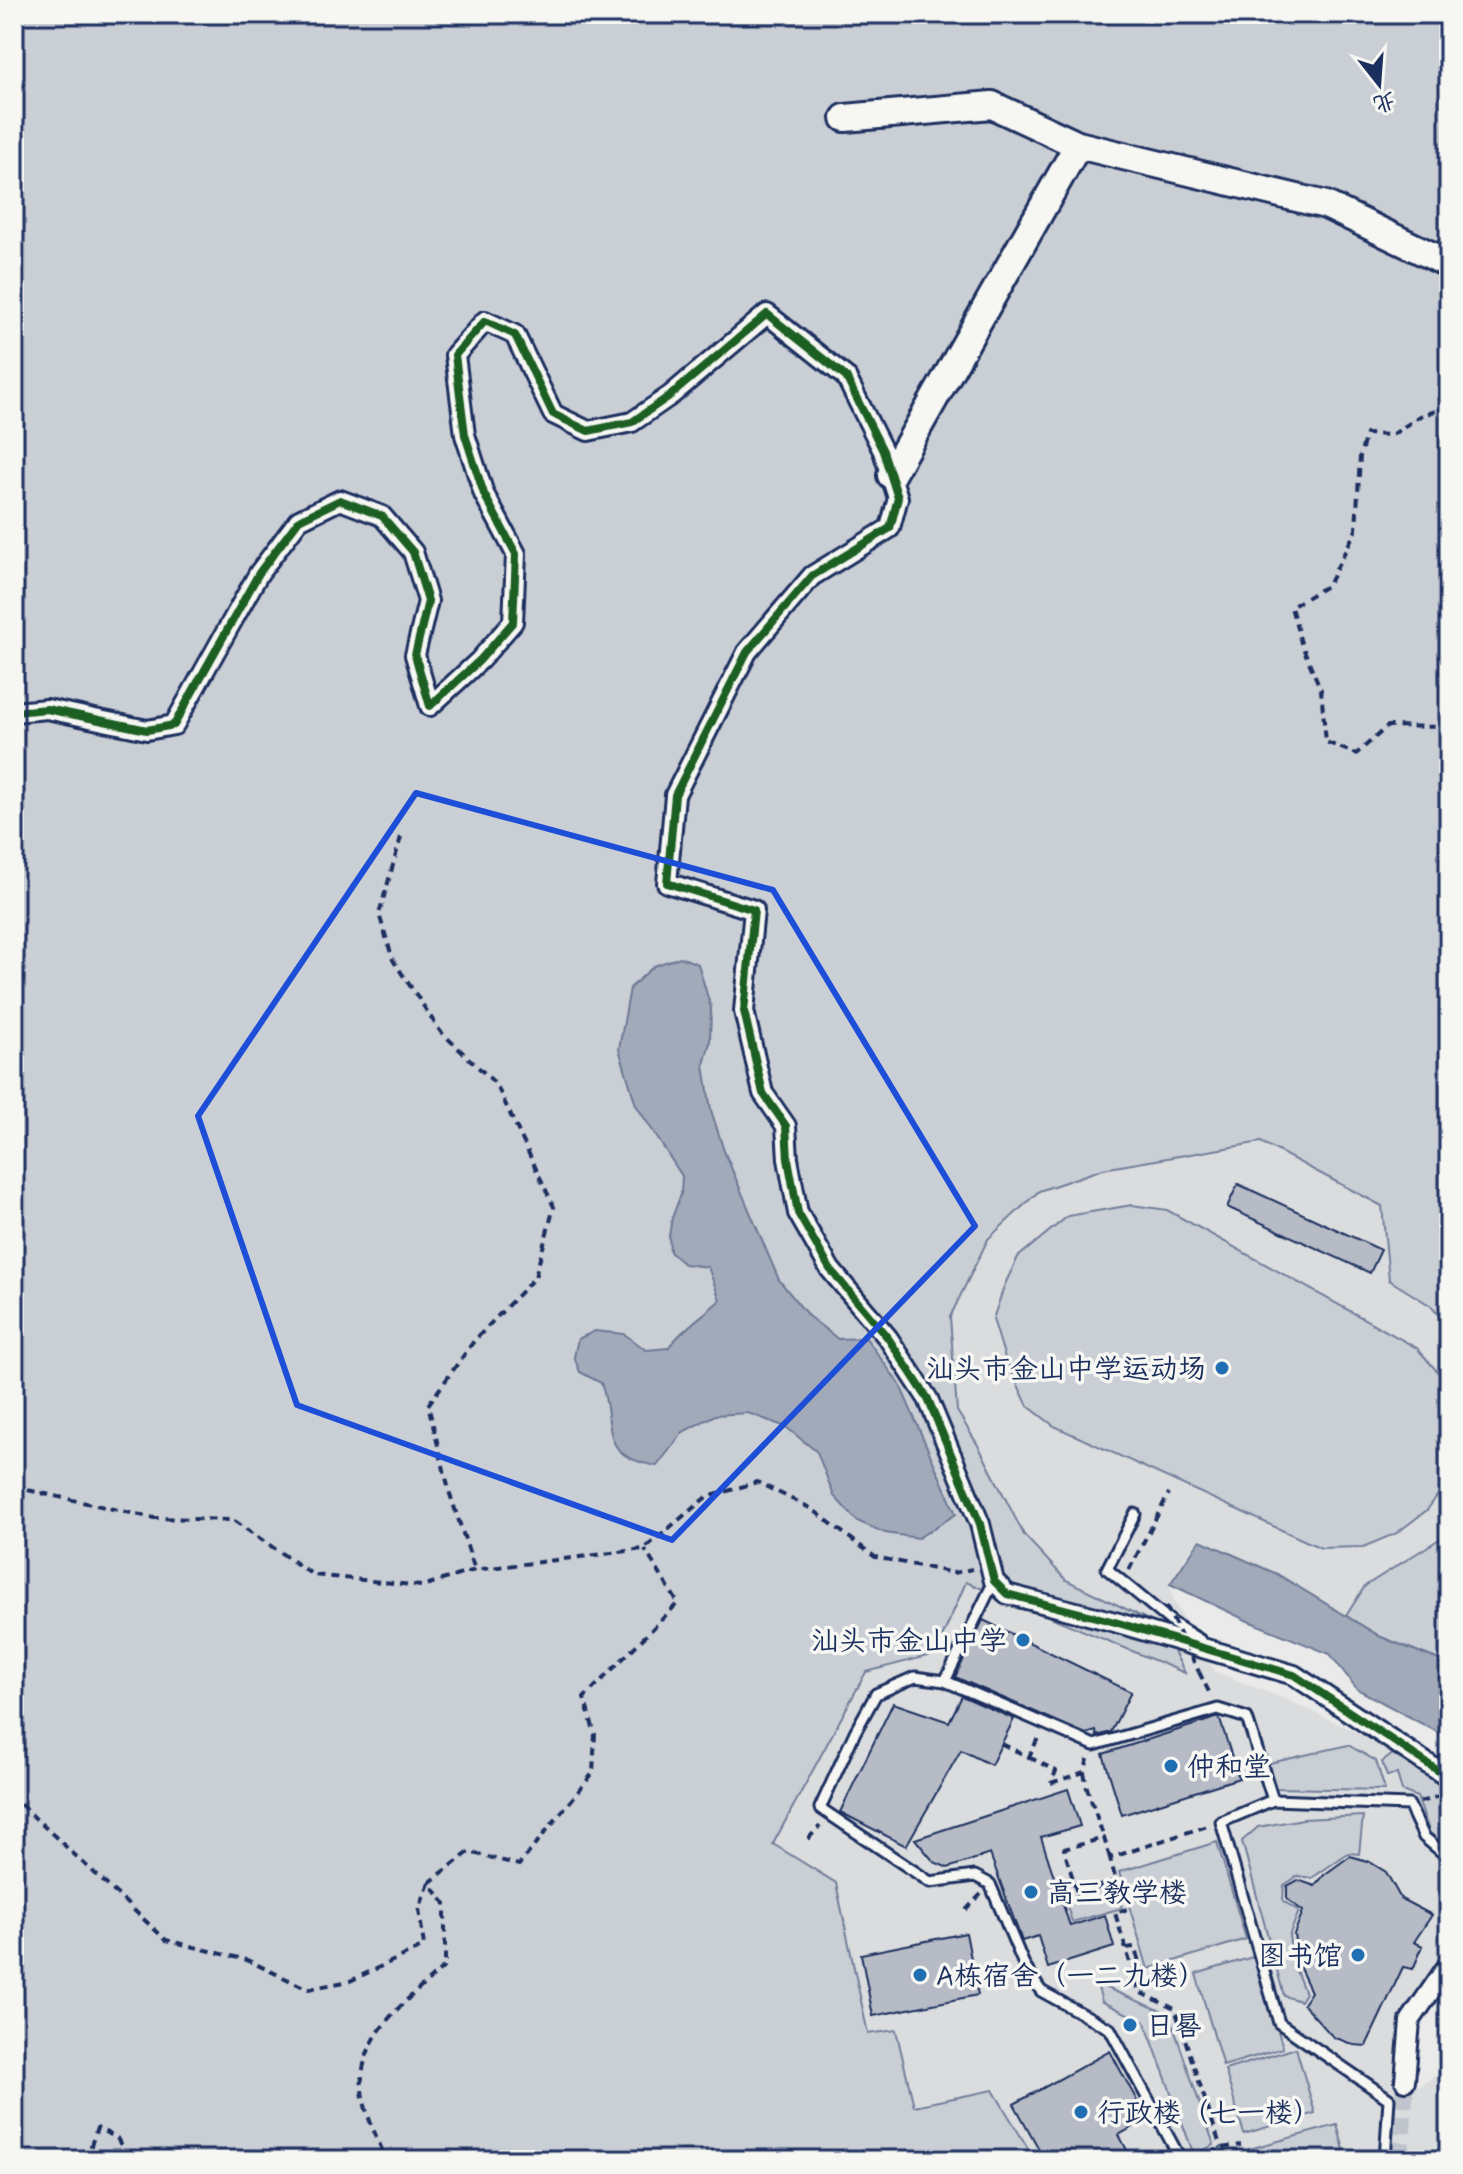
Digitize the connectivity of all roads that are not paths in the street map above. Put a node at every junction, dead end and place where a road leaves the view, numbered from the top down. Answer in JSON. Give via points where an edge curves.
{"nodes":[{"id":1,"x":845,"y":118,"type":"dead end"},
{"id":2,"x":1078,"y":145,"type":"junction"},
{"id":3,"x":1449,"y":264,"type":"edge"},
{"id":4,"x":891,"y":475,"type":"junction"},
{"id":5,"x":14,"y":712,"type":"edge"},
{"id":6,"x":1135,"y":1514,"type":"dead end"},
{"id":7,"x":992,"y":1573,"type":"junction"},
{"id":8,"x":1220,"y":1652,"type":"junction"},
{"id":9,"x":945,"y":1681,"type":"junction"},
{"id":10,"x":1449,"y":1778,"type":"edge"},
{"id":11,"x":1273,"y":1800,"type":"junction"},
{"id":12,"x":1449,"y":1858,"type":"edge"},
{"id":13,"x":1449,"y":1964,"type":"edge"},
{"id":14,"x":1405,"y":2081,"type":"tunnel mouth"},
{"id":15,"x":1181,"y":2160,"type":"edge"},
{"id":16,"x":1385,"y":2160,"type":"edge"}],
"edges":[{"from":1,"to":2,"type":"street","via":[[992,105]]},
{"from":2,"to":3,"type":"street","via":[[1326,205]]},
{"from":2,"to":4,"type":"street"},
{"from":4,"to":5,"type":"street","via":[[846,377],[767,314],[632,422],[588,431],[553,414],[515,335],[485,321],[455,355],[465,435],[484,494],[516,554],[513,622],[430,706],[415,655],[428,601],[413,552],[382,516],[340,500],[299,520],[259,573],[174,725],[147,730],[47,709]]},
{"from":4,"to":7,"type":"street","via":[[898,498],[890,528],[812,576],[747,652],[675,795],[667,883],[754,910],[744,1011],[763,1093],[786,1126],[798,1213],[830,1269],[888,1338],[928,1399],[980,1524]]},
{"from":6,"to":8,"type":"lane","via":[[1107,1569],[1174,1624]]},
{"from":7,"to":8,"type":"street","via":[[1007,1594]]},
{"from":7,"to":9,"type":"lane"},
{"from":8,"to":10,"type":"street","via":[[1294,1675]]},
{"from":9,"to":11,"type":"lane","via":[[1094,1745],[1218,1709],[1247,1718]]},
{"from":9,"to":15,"type":"lane","via":[[915,1677],[876,1694],[820,1808],[930,1882],[975,1876],[990,1884],[1025,1967],[1041,1991],[1110,2029]]},
{"from":11,"to":12,"type":"lane","via":[[1409,1805],[1424,1837]]},
{"from":11,"to":16,"type":"lane","via":[[1221,1822],[1279,2023],[1389,2099]]},
{"from":13,"to":14,"type":"street","via":[[1410,2021]]}]}
